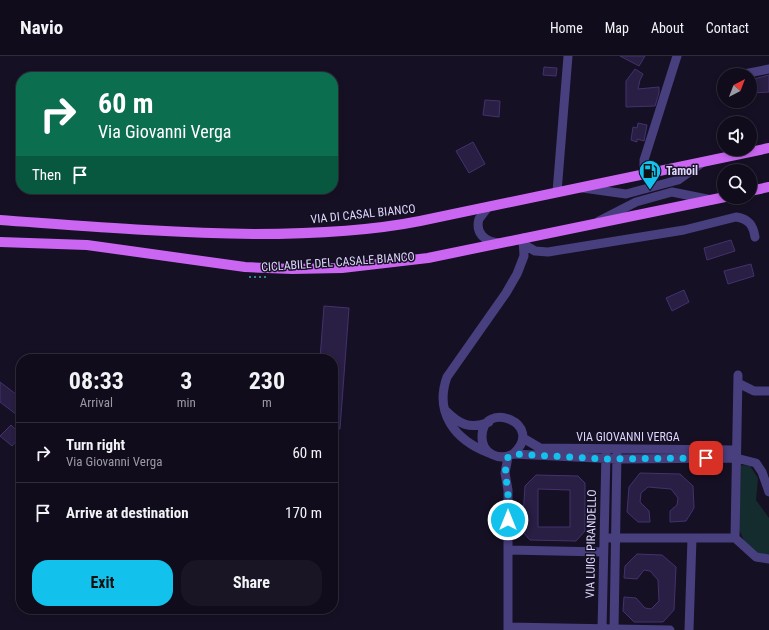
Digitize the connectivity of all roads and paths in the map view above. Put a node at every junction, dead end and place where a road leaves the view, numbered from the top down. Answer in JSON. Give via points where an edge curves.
{"nodes":[{"id":1,"x":568,"y":56,"type":"edge"},
{"id":2,"x":677,"y":56,"type":"edge"},
{"id":3,"x":769,"y":69,"type":"edge"},
{"id":4,"x":757,"y":71,"type":"edge"},
{"id":5,"x":769,"y":148,"type":"edge"},
{"id":6,"x":704,"y":162,"type":"junction"},
{"id":7,"x":644,"y":175,"type":"junction"},
{"id":8,"x":769,"y":187,"type":"edge"},
{"id":9,"x":580,"y":188,"type":"junction"},
{"id":10,"x":557,"y":192,"type":"junction"},
{"id":11,"x":757,"y":192,"type":"edge"},
{"id":12,"x":713,"y":200,"type":"junction"},
{"id":13,"x":717,"y":200,"type":"edge"},
{"id":14,"x":488,"y":207,"type":"junction"},
{"id":15,"x":0,"y":220,"type":"edge"},
{"id":16,"x":591,"y":225,"type":"junction"},
{"id":17,"x":755,"y":238,"type":"dead end"},
{"id":18,"x":523,"y":241,"type":"junction"},
{"id":19,"x":0,"y":242,"type":"edge"},
{"id":20,"x":501,"y":243,"type":"junction"},
{"id":21,"x":248,"y":276,"type":"dead end"},
{"id":22,"x":271,"y":277,"type":"dead end"},
{"id":23,"x":769,"y":391,"type":"edge"},
{"id":24,"x":443,"y":409,"type":"junction"},
{"id":25,"x":489,"y":422,"type":"junction"},
{"id":26,"x":523,"y":438,"type":"junction"},
{"id":27,"x":617,"y":448,"type":"junction"},
{"id":28,"x":606,"y":449,"type":"junction"},
{"id":29,"x":490,"y":454,"type":"junction"},
{"id":30,"x":736,"y":454,"type":"junction"},
{"id":31,"x":511,"y":456,"type":"junction"},
{"id":32,"x":605,"y":459,"type":"junction"},
{"id":33,"x":617,"y":459,"type":"junction"},
{"id":34,"x":505,"y":473,"type":"junction"},
{"id":35,"x":769,"y":492,"type":"edge"},
{"id":36,"x":604,"y":538,"type":"junction"},
{"id":37,"x":616,"y":538,"type":"junction"},
{"id":38,"x":692,"y":538,"type":"junction"},
{"id":39,"x":735,"y":538,"type":"junction"},
{"id":40,"x":508,"y":550,"type":"junction"},
{"id":41,"x":603,"y":552,"type":"junction"},
{"id":42,"x":769,"y":559,"type":"edge"},
{"id":43,"x":508,"y":629,"type":"edge"},
{"id":44,"x":602,"y":629,"type":"edge"},
{"id":45,"x":614,"y":630,"type":"edge"},
{"id":46,"x":670,"y":630,"type":"edge"},
{"id":47,"x":689,"y":630,"type":"edge"}],
"edges":[{"from":1,"to":10,"type":"street"},
{"from":2,"to":7,"type":"street","via":[[644,160]]},
{"from":3,"to":4,"type":"street"},
{"from":5,"to":6,"type":"main road","name":"VIA DI CASAL BIANCO"},
{"from":6,"to":7,"type":"main road","name":"VIA DI CASAL BIANCO"},
{"from":6,"to":9,"type":"street","via":[[678,180],[626,194]]},
{"from":7,"to":9,"type":"main road","name":"VIA DI CASAL BIANCO"},
{"from":8,"to":11,"type":"main road"},
{"from":9,"to":10,"type":"main road","name":"VIA DI CASAL BIANCO"},
{"from":10,"to":14,"type":"main road","name":"VIA DI CASAL BIANCO"},
{"from":12,"to":13,"type":"main road"},
{"from":12,"to":16,"type":"main road"},
{"from":12,"to":16,"type":"street","via":[[672,192],[636,202]]},
{"from":14,"to":15,"type":"main road","name":"VIA DI CASAL BIANCO","via":[[389,227],[300,234],[187,233]]},
{"from":14,"to":20,"type":"street","via":[[479,218],[479,231],[486,240]]},
{"from":16,"to":18,"type":"main road"},
{"from":17,"to":18,"type":"street","via":[[750,222],[736,217],[684,230],[548,252],[535,251]]},
{"from":18,"to":20,"type":"main road"},
{"from":18,"to":24,"type":"street","via":[[522,264],[510,286],[447,376],[442,389]]},
{"from":19,"to":20,"type":"main road","via":[[87,244],[225,265],[298,269],[342,268],[414,261]]},
{"from":21,"to":22,"type":"path","name":"CICLABILE DEL CASALE BIANCO"},
{"from":23,"to":30,"type":"street","via":[[754,391],[738,379]]},
{"from":24,"to":25,"type":"street","via":[[457,422],[469,426]]},
{"from":24,"to":29,"type":"street","via":[[449,424],[460,435]]},
{"from":25,"to":26,"type":"street","via":[[502,417],[509,418],[519,426]]},
{"from":25,"to":29,"type":"street","via":[[484,427],[482,441]]},
{"from":26,"to":28,"type":"street","name":"VIA GIOVANNI VERGA","via":[[540,448]]},
{"from":26,"to":31,"type":"street","via":[[522,444]]},
{"from":27,"to":28,"type":"street","name":"VIA GIOVANNI VERGA"},
{"from":27,"to":30,"type":"street","name":"VIA GIOVANNI VERGA"},
{"from":27,"to":33,"type":"street","name":"VIA LUIGI PIRANDELLO"},
{"from":28,"to":32,"type":"street","name":"VIA LUIGI PIRANDELLO"},
{"from":29,"to":31,"type":"street","via":[[501,458]]},
{"from":29,"to":34,"type":"street"},
{"from":30,"to":33,"type":"street","name":"VIA GIOVANNI VERGA"},
{"from":30,"to":35,"type":"street","via":[[756,464],[762,472]]},
{"from":30,"to":39,"type":"street"},
{"from":31,"to":32,"type":"street","name":"VIA GIOVANNI VERGA"},
{"from":31,"to":34,"type":"street"},
{"from":32,"to":33,"type":"street","name":"VIA GIOVANNI VERGA"},
{"from":32,"to":36,"type":"street","name":"VIA LUIGI PIRANDELLO"},
{"from":33,"to":37,"type":"street","name":"VIA LUIGI PIRANDELLO"},
{"from":34,"to":40,"type":"street","via":[[508,490]]},
{"from":36,"to":37,"type":"street"},
{"from":36,"to":41,"type":"street","name":"VIA LUIGI PIRANDELLO"},
{"from":37,"to":38,"type":"street"},
{"from":37,"to":45,"type":"street","name":"VIA LUIGI PIRANDELLO"},
{"from":38,"to":39,"type":"street"},
{"from":38,"to":47,"type":"street"},
{"from":39,"to":42,"type":"street","via":[[756,557]]},
{"from":40,"to":41,"type":"street"},
{"from":40,"to":43,"type":"street"},
{"from":41,"to":44,"type":"street","name":"VIA LUIGI PIRANDELLO"},
{"from":43,"to":44,"type":"street"},
{"from":44,"to":45,"type":"street"},
{"from":45,"to":46,"type":"street"}]}
